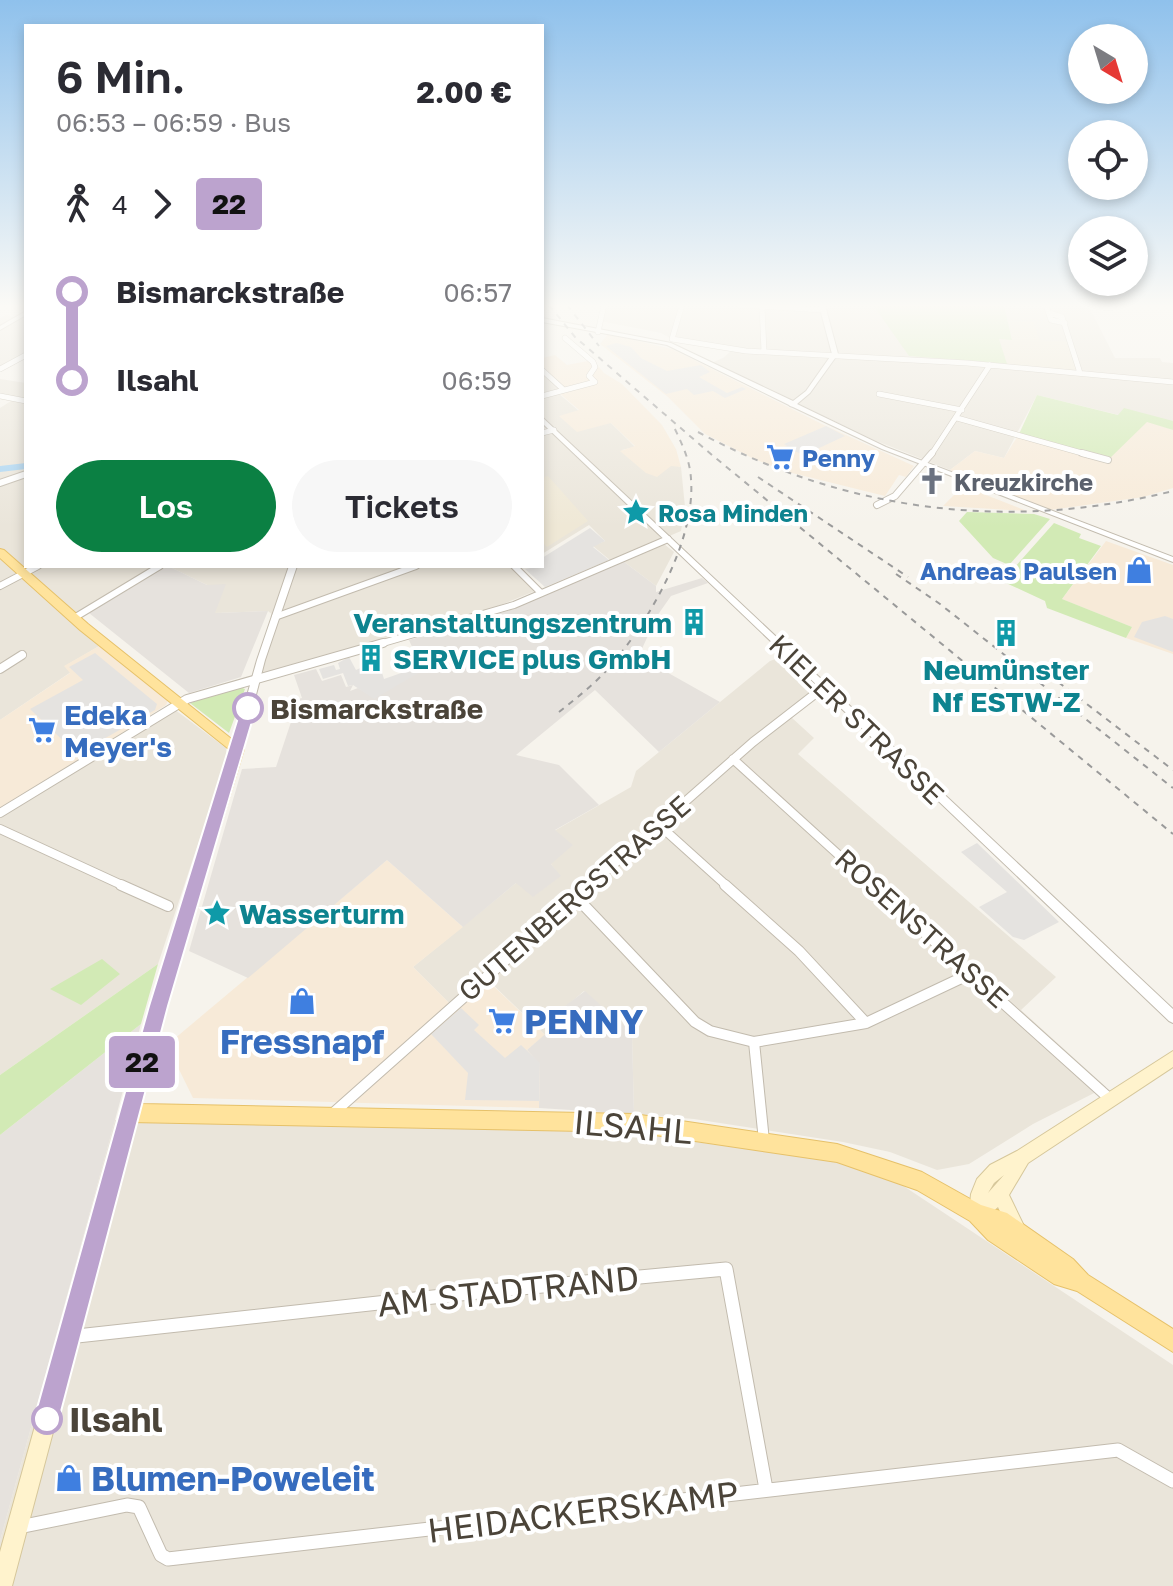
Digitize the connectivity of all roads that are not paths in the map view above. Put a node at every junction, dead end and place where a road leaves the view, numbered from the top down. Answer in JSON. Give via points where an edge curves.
{"nodes":[{"id":1,"x":552,"y":379,"type":"edge"},
{"id":2,"x":592,"y":379,"type":"edge"},
{"id":3,"x":740,"y":379,"type":"edge"},
{"id":4,"x":817,"y":379,"type":"edge"},
{"id":5,"x":981,"y":379,"type":"edge"},
{"id":6,"x":1142,"y":379,"type":"edge"},
{"id":7,"x":1173,"y":382,"type":"edge"},
{"id":8,"x":564,"y":390,"type":"junction"},
{"id":9,"x":879,"y":394,"type":"dead end"},
{"id":10,"x":544,"y":395,"type":"edge"},
{"id":11,"x":0,"y":396,"type":"edge"},
{"id":12,"x":24,"y":401,"type":"edge"},
{"id":13,"x":792,"y":405,"type":"junction"},
{"id":14,"x":962,"y":410,"type":"junction"},
{"id":15,"x":957,"y":418,"type":"junction"},
{"id":16,"x":544,"y":421,"type":"edge"},
{"id":17,"x":554,"y":430,"type":"junction"},
{"id":18,"x":544,"y":432,"type":"edge"},
{"id":19,"x":1108,"y":460,"type":"dead end"},
{"id":20,"x":924,"y":465,"type":"junction"},
{"id":21,"x":24,"y":475,"type":"edge"},
{"id":22,"x":0,"y":483,"type":"edge"},
{"id":23,"x":877,"y":505,"type":"dead end"},
{"id":24,"x":668,"y":539,"type":"junction"},
{"id":25,"x":0,"y":552,"type":"edge"},
{"id":26,"x":1173,"y":560,"type":"edge"},
{"id":27,"x":34,"y":568,"type":"edge"},
{"id":28,"x":157,"y":568,"type":"edge"},
{"id":29,"x":292,"y":568,"type":"edge"},
{"id":30,"x":410,"y":568,"type":"edge"},
{"id":31,"x":516,"y":568,"type":"edge"},
{"id":32,"x":25,"y":572,"type":"junction"},
{"id":33,"x":0,"y":586,"type":"edge"},
{"id":34,"x":541,"y":593,"type":"junction"},
{"id":35,"x":275,"y":617,"type":"junction"},
{"id":36,"x":74,"y":618,"type":"junction"},
{"id":37,"x":22,"y":655,"type":"dead end"},
{"id":38,"x":0,"y":669,"type":"edge"},
{"id":39,"x":256,"y":679,"type":"junction"},
{"id":40,"x":824,"y":687,"type":"junction"},
{"id":41,"x":177,"y":703,"type":"junction"},
{"id":42,"x":237,"y":749,"type":"junction"},
{"id":43,"x":733,"y":759,"type":"junction"},
{"id":44,"x":0,"y":813,"type":"edge"},
{"id":45,"x":658,"y":824,"type":"junction"},
{"id":46,"x":0,"y":829,"type":"edge"},
{"id":47,"x":577,"y":898,"type":"junction"},
{"id":48,"x":168,"y":906,"type":"dead end"},
{"id":49,"x":972,"y":973,"type":"junction"},
{"id":50,"x":1173,"y":1017,"type":"edge"},
{"id":51,"x":866,"y":1023,"type":"junction"},
{"id":52,"x":754,"y":1042,"type":"junction"},
{"id":53,"x":1173,"y":1058,"type":"edge"},
{"id":54,"x":1110,"y":1099,"type":"junction"},
{"id":55,"x":130,"y":1113,"type":"junction"},
{"id":56,"x":330,"y":1116,"type":"junction"},
{"id":57,"x":764,"y":1141,"type":"junction"},
{"id":58,"x":1022,"y":1157,"type":"junction"},
{"id":59,"x":1000,"y":1193,"type":"junction"},
{"id":60,"x":977,"y":1214,"type":"junction"},
{"id":61,"x":1021,"y":1235,"type":"junction"},
{"id":62,"x":1081,"y":1282,"type":"junction"},
{"id":63,"x":68,"y":1337,"type":"junction"},
{"id":64,"x":1173,"y":1341,"type":"edge"},
{"id":65,"x":1173,"y":1481,"type":"edge"},
{"id":66,"x":766,"y":1489,"type":"junction"},
{"id":67,"x":19,"y":1527,"type":"junction"},
{"id":68,"x":1,"y":1586,"type":"edge"}],
"edges":[{"from":1,"to":8,"type":"street"},
{"from":2,"to":8,"type":"street","via":[[595,382]]},
{"from":3,"to":13,"type":"street"},
{"from":4,"to":13,"type":"street"},
{"from":5,"to":14,"type":"street"},
{"from":6,"to":7,"type":"street"},
{"from":8,"to":10,"type":"street"},
{"from":9,"to":14,"type":"street"},
{"from":11,"to":12,"type":"street"},
{"from":13,"to":20,"type":"street"},
{"from":14,"to":15,"type":"street"},
{"from":15,"to":19,"type":"street"},
{"from":15,"to":20,"type":"street"},
{"from":16,"to":17,"type":"street","name":"KIELER STRASSE"},
{"from":17,"to":18,"type":"street"},
{"from":17,"to":24,"type":"street","name":"KIELER STRASSE"},
{"from":20,"to":23,"type":"street","via":[[891,500]]},
{"from":20,"to":26,"type":"street"},
{"from":21,"to":22,"type":"street"},
{"from":24,"to":34,"type":"street"},
{"from":24,"to":40,"type":"street","name":"KIELER STRASSE"},
{"from":25,"to":32,"type":"main road"},
{"from":27,"to":32,"type":"street"},
{"from":28,"to":36,"type":"street"},
{"from":29,"to":35,"type":"street"},
{"from":30,"to":35,"type":"street"},
{"from":31,"to":34,"type":"street"},
{"from":32,"to":33,"type":"street"},
{"from":32,"to":36,"type":"main road"},
{"from":34,"to":39,"type":"street"},
{"from":35,"to":39,"type":"street"},
{"from":36,"to":41,"type":"main road"},
{"from":37,"to":38,"type":"street"},
{"from":39,"to":41,"type":"street"},
{"from":39,"to":42,"type":"street"},
{"from":40,"to":43,"type":"street","name":"GUTENBERGSTRASSE"},
{"from":40,"to":50,"type":"street","name":"KIELER STRASSE"},
{"from":41,"to":42,"type":"main road"},
{"from":41,"to":44,"type":"street"},
{"from":42,"to":55,"type":"main road"},
{"from":43,"to":45,"type":"street","name":"GUTENBERGSTRASSE"},
{"from":43,"to":49,"type":"street","name":"ROSENSTRASSE"},
{"from":45,"to":47,"type":"street","name":"GUTENBERGSTRASSE"},
{"from":45,"to":51,"type":"street","via":[[799,951]]},
{"from":46,"to":48,"type":"street"},
{"from":47,"to":52,"type":"street","via":[[695,1022]]},
{"from":47,"to":56,"type":"street","name":"GUTENBERGSTRASSE"},
{"from":49,"to":51,"type":"street"},
{"from":49,"to":54,"type":"street","name":"ROSENSTRASSE"},
{"from":51,"to":52,"type":"street"},
{"from":52,"to":57,"type":"street"},
{"from":53,"to":54,"type":"main road"},
{"from":54,"to":58,"type":"main road"},
{"from":55,"to":56,"type":"main road","name":"ILSAHL"},
{"from":55,"to":63,"type":"main road"},
{"from":56,"to":57,"type":"main road","name":"ILSAHL","via":[[634,1123]]},
{"from":57,"to":60,"type":"main road","name":"ILSAHL","via":[[881,1165]]},
{"from":58,"to":59,"type":"main road"},
{"from":58,"to":60,"type":"main road","via":[[1005,1162],[989,1177],[976,1197]]},
{"from":59,"to":60,"type":"main road"},
{"from":59,"to":61,"type":"main road"},
{"from":60,"to":61,"type":"main road","via":[[1000,1220]]},
{"from":60,"to":62,"type":"main road","via":[[995,1233],[1061,1277]]},
{"from":61,"to":62,"type":"main road"},
{"from":62,"to":64,"type":"main road"},
{"from":63,"to":66,"type":"street","name":"AM STADTRAND","via":[[726,1269]]},
{"from":63,"to":67,"type":"main road"},
{"from":65,"to":66,"type":"street","name":"HEIDACKERSKAMP","via":[[1118,1450]]},
{"from":66,"to":67,"type":"street","name":"HEIDACKERSKAMP","via":[[168,1559],[161,1555],[139,1507]]},
{"from":67,"to":68,"type":"main road"}]}
